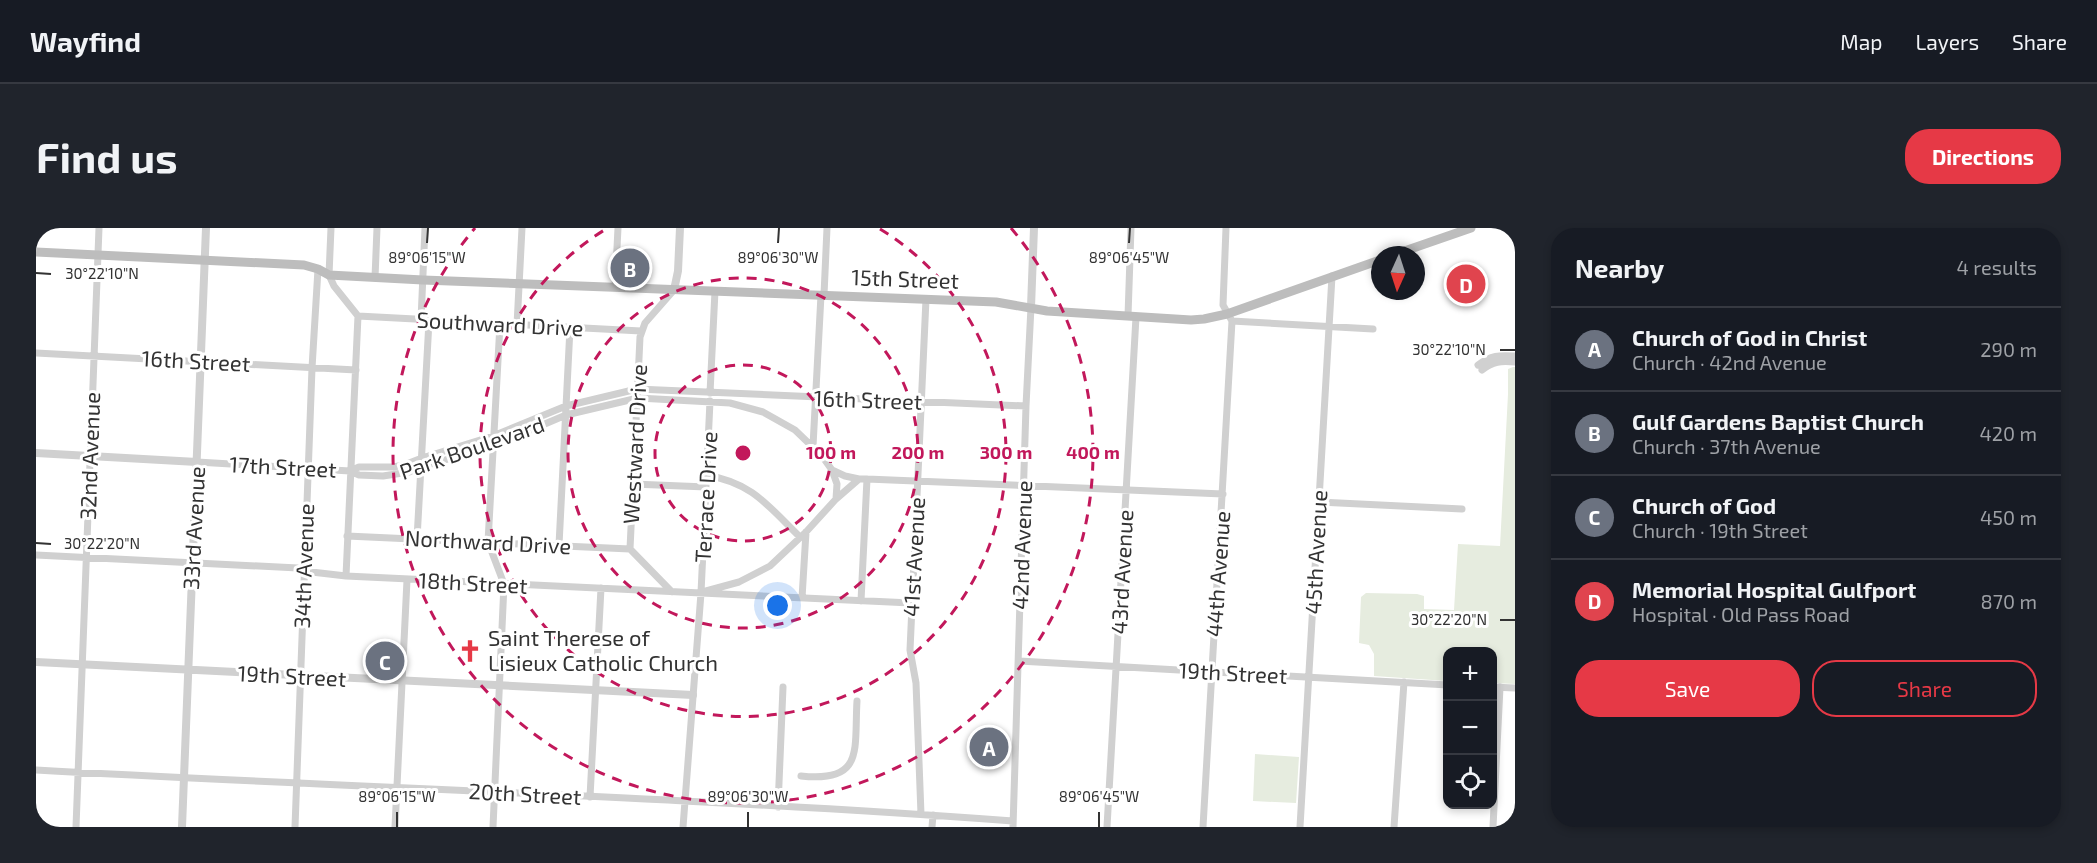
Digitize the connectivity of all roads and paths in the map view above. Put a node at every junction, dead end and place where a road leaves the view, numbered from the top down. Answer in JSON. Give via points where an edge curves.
{"nodes":[{"id":1,"x":99,"y":228,"type":"edge"},
{"id":2,"x":206,"y":228,"type":"edge"},
{"id":3,"x":332,"y":228,"type":"edge"},
{"id":4,"x":377,"y":228,"type":"edge"},
{"id":5,"x":425,"y":228,"type":"edge"},
{"id":6,"x":522,"y":228,"type":"edge"},
{"id":7,"x":618,"y":228,"type":"edge"},
{"id":8,"x":680,"y":228,"type":"edge"},
{"id":9,"x":827,"y":228,"type":"edge"},
{"id":10,"x":1034,"y":228,"type":"edge"},
{"id":11,"x":1131,"y":228,"type":"edge"},
{"id":12,"x":1226,"y":228,"type":"edge"},
{"id":13,"x":1471,"y":228,"type":"edge"},
{"id":14,"x":1420,"y":246,"type":"edge"},
{"id":15,"x":36,"y":252,"type":"edge"},
{"id":16,"x":98,"y":255,"type":"junction"},
{"id":17,"x":204,"y":260,"type":"junction"},
{"id":18,"x":1371,"y":263,"type":"edge"},
{"id":19,"x":318,"y":269,"type":"junction"},
{"id":20,"x":329,"y":275,"type":"junction"},
{"id":21,"x":1332,"y":276,"type":"junction"},
{"id":22,"x":375,"y":278,"type":"junction"},
{"id":23,"x":423,"y":280,"type":"junction"},
{"id":24,"x":519,"y":284,"type":"junction"},
{"id":25,"x":615,"y":287,"type":"junction"},
{"id":26,"x":674,"y":290,"type":"junction"},
{"id":27,"x":715,"y":291,"type":"junction"},
{"id":28,"x":822,"y":295,"type":"junction"},
{"id":29,"x":926,"y":299,"type":"junction"},
{"id":30,"x":1031,"y":307,"type":"junction"},
{"id":31,"x":358,"y":316,"type":"junction"},
{"id":32,"x":1132,"y":317,"type":"junction"},
{"id":33,"x":1229,"y":318,"type":"junction"},
{"id":34,"x":425,"y":320,"type":"junction"},
{"id":35,"x":500,"y":324,"type":"junction"},
{"id":36,"x":517,"y":325,"type":"junction"},
{"id":37,"x":570,"y":328,"type":"junction"},
{"id":38,"x":1330,"y":328,"type":"junction"},
{"id":39,"x":1373,"y":330,"type":"dead end"},
{"id":40,"x":641,"y":331,"type":"junction"},
{"id":41,"x":36,"y":353,"type":"edge"},
{"id":42,"x":94,"y":356,"type":"junction"},
{"id":43,"x":1515,"y":356,"type":"edge"},
{"id":44,"x":201,"y":361,"type":"junction"},
{"id":45,"x":1515,"y":362,"type":"edge"},
{"id":46,"x":312,"y":368,"type":"junction"},
{"id":47,"x":356,"y":370,"type":"junction"},
{"id":48,"x":638,"y":389,"type":"junction"},
{"id":49,"x":710,"y":397,"type":"junction"},
{"id":50,"x":638,"y":398,"type":"junction"},
{"id":51,"x":816,"y":398,"type":"junction"},
{"id":52,"x":921,"y":402,"type":"junction"},
{"id":53,"x":566,"y":406,"type":"junction"},
{"id":54,"x":1026,"y":406,"type":"junction"},
{"id":55,"x":566,"y":415,"type":"junction"},
{"id":56,"x":494,"y":436,"type":"junction"},
{"id":57,"x":493,"y":446,"type":"junction"},
{"id":58,"x":813,"y":446,"type":"junction"},
{"id":59,"x":36,"y":453,"type":"edge"},
{"id":60,"x":89,"y":456,"type":"junction"},
{"id":61,"x":422,"y":458,"type":"junction"},
{"id":62,"x":197,"y":462,"type":"junction"},
{"id":63,"x":421,"y":467,"type":"junction"},
{"id":64,"x":308,"y":469,"type":"junction"},
{"id":65,"x":832,"y":470,"type":"junction"},
{"id":66,"x":350,"y":471,"type":"junction"},
{"id":67,"x":706,"y":475,"type":"junction"},
{"id":68,"x":859,"y":479,"type":"junction"},
{"id":69,"x":867,"y":479,"type":"junction"},
{"id":70,"x":917,"y":480,"type":"junction"},
{"id":71,"x":633,"y":484,"type":"junction"},
{"id":72,"x":1024,"y":486,"type":"junction"},
{"id":73,"x":706,"y":487,"type":"junction"},
{"id":74,"x":1127,"y":491,"type":"junction"},
{"id":75,"x":1223,"y":494,"type":"junction"},
{"id":76,"x":836,"y":499,"type":"junction"},
{"id":77,"x":1319,"y":502,"type":"junction"},
{"id":78,"x":1462,"y":509,"type":"dead end"},
{"id":79,"x":803,"y":535,"type":"junction"},
{"id":80,"x":347,"y":536,"type":"junction"},
{"id":81,"x":417,"y":539,"type":"junction"},
{"id":82,"x":488,"y":542,"type":"junction"},
{"id":83,"x":559,"y":545,"type":"junction"},
{"id":84,"x":630,"y":549,"type":"junction"},
{"id":85,"x":36,"y":555,"type":"edge"},
{"id":86,"x":87,"y":556,"type":"junction"},
{"id":87,"x":192,"y":561,"type":"junction"},
{"id":88,"x":303,"y":571,"type":"junction"},
{"id":89,"x":345,"y":576,"type":"junction"},
{"id":90,"x":407,"y":580,"type":"junction"},
{"id":91,"x":504,"y":584,"type":"junction"},
{"id":92,"x":601,"y":588,"type":"junction"},
{"id":93,"x":672,"y":592,"type":"junction"},
{"id":94,"x":701,"y":593,"type":"junction"},
{"id":95,"x":802,"y":598,"type":"junction"},
{"id":96,"x":861,"y":601,"type":"junction"},
{"id":97,"x":911,"y":603,"type":"junction"},
{"id":98,"x":36,"y":662,"type":"edge"},
{"id":99,"x":1019,"y":662,"type":"junction"},
{"id":100,"x":82,"y":665,"type":"junction"},
{"id":101,"x":1117,"y":667,"type":"junction"},
{"id":102,"x":188,"y":671,"type":"junction"},
{"id":103,"x":1212,"y":671,"type":"junction"},
{"id":104,"x":300,"y":676,"type":"junction"},
{"id":105,"x":1308,"y":677,"type":"junction"},
{"id":106,"x":402,"y":680,"type":"junction"},
{"id":107,"x":1404,"y":682,"type":"junction"},
{"id":108,"x":1443,"y":685,"type":"edge"},
{"id":109,"x":499,"y":686,"type":"junction"},
{"id":110,"x":783,"y":687,"type":"dead end"},
{"id":111,"x":1497,"y":687,"type":"edge"},
{"id":112,"x":1515,"y":688,"type":"edge"},
{"id":113,"x":596,"y":690,"type":"junction"},
{"id":114,"x":693,"y":695,"type":"junction"},
{"id":115,"x":857,"y":700,"type":"dead end"},
{"id":116,"x":1496,"y":701,"type":"edge"},
{"id":117,"x":36,"y":770,"type":"edge"},
{"id":118,"x":77,"y":772,"type":"junction"},
{"id":119,"x":801,"y":776,"type":"dead end"},
{"id":120,"x":185,"y":778,"type":"junction"},
{"id":121,"x":297,"y":784,"type":"junction"},
{"id":122,"x":398,"y":788,"type":"junction"},
{"id":123,"x":495,"y":793,"type":"junction"},
{"id":124,"x":590,"y":797,"type":"junction"},
{"id":125,"x":685,"y":802,"type":"junction"},
{"id":126,"x":778,"y":807,"type":"junction"},
{"id":127,"x":921,"y":814,"type":"junction"},
{"id":128,"x":933,"y":815,"type":"junction"},
{"id":129,"x":1013,"y":824,"type":"edge"},
{"id":130,"x":76,"y":827,"type":"edge"},
{"id":131,"x":183,"y":827,"type":"edge"},
{"id":132,"x":295,"y":827,"type":"edge"},
{"id":133,"x":395,"y":827,"type":"edge"},
{"id":134,"x":493,"y":827,"type":"edge"},
{"id":135,"x":683,"y":827,"type":"edge"},
{"id":136,"x":932,"y":827,"type":"edge"},
{"id":137,"x":1107,"y":827,"type":"edge"},
{"id":138,"x":1203,"y":827,"type":"edge"},
{"id":139,"x":1300,"y":827,"type":"edge"},
{"id":140,"x":1394,"y":827,"type":"edge"},
{"id":141,"x":1493,"y":827,"type":"edge"}],
"edges":[{"from":1,"to":16,"type":"street","name":"32nd Avenue"},
{"from":2,"to":17,"type":"street","name":"33rd Avenue"},
{"from":3,"to":20,"type":"street"},
{"from":4,"to":22,"type":"street"},
{"from":5,"to":23,"type":"street"},
{"from":6,"to":24,"type":"street"},
{"from":7,"to":25,"type":"street"},
{"from":8,"to":26,"type":"street"},
{"from":9,"to":28,"type":"street"},
{"from":10,"to":30,"type":"street","name":"42nd Avenue"},
{"from":11,"to":32,"type":"street","name":"43rd Avenue"},
{"from":12,"to":33,"type":"street","name":"44th Avenue","via":[[1223,305]]},
{"from":13,"to":14,"type":"main road"},
{"from":15,"to":16,"type":"main road","name":"15th Street"},
{"from":16,"to":17,"type":"main road","name":"15th Street"},
{"from":16,"to":42,"type":"street","name":"32nd Avenue"},
{"from":17,"to":19,"type":"main road","name":"15th Street"},
{"from":17,"to":44,"type":"street","name":"33rd Avenue"},
{"from":18,"to":21,"type":"main road"},
{"from":19,"to":20,"type":"main road","name":"15th Street"},
{"from":19,"to":46,"type":"street","name":"34th Avenue"},
{"from":20,"to":22,"type":"main road","name":"15th Street"},
{"from":20,"to":31,"type":"street"},
{"from":21,"to":33,"type":"main road"},
{"from":21,"to":38,"type":"street","name":"45th Avenue"},
{"from":22,"to":23,"type":"main road","name":"15th Street"},
{"from":23,"to":24,"type":"main road","name":"15th Street"},
{"from":23,"to":34,"type":"street"},
{"from":24,"to":25,"type":"main road","name":"15th Street"},
{"from":24,"to":36,"type":"street"},
{"from":25,"to":26,"type":"main road","name":"15th Street"},
{"from":26,"to":27,"type":"main road","name":"15th Street"},
{"from":26,"to":40,"type":"street","name":"Westward Drive"},
{"from":27,"to":28,"type":"main road","name":"15th Street"},
{"from":27,"to":49,"type":"street","name":"Terrace Drive"},
{"from":28,"to":29,"type":"main road","name":"15th Street"},
{"from":28,"to":51,"type":"street"},
{"from":29,"to":30,"type":"main road","name":"15th Street"},
{"from":29,"to":52,"type":"street","name":"41st Avenue"},
{"from":30,"to":32,"type":"main road","name":"15th Street"},
{"from":30,"to":54,"type":"street","name":"42nd Avenue"},
{"from":31,"to":34,"type":"street","name":"Southward Drive"},
{"from":31,"to":47,"type":"street"},
{"from":32,"to":33,"type":"main road","name":"15th Street"},
{"from":32,"to":74,"type":"street","name":"43rd Avenue"},
{"from":33,"to":38,"type":"street","name":"15th Street"},
{"from":33,"to":75,"type":"street","name":"44th Avenue"},
{"from":34,"to":35,"type":"street","name":"Southward Drive"},
{"from":34,"to":61,"type":"street"},
{"from":35,"to":36,"type":"street","name":"Southward Drive"},
{"from":35,"to":56,"type":"street"},
{"from":36,"to":37,"type":"street","name":"Southward Drive"},
{"from":37,"to":40,"type":"street","name":"Southward Drive"},
{"from":37,"to":53,"type":"street"},
{"from":38,"to":39,"type":"street","name":"15th Street"},
{"from":38,"to":77,"type":"street","name":"45th Avenue"},
{"from":40,"to":48,"type":"street","name":"Westward Drive"},
{"from":41,"to":42,"type":"street","name":"16th Street"},
{"from":42,"to":44,"type":"street","name":"16th Street"},
{"from":42,"to":60,"type":"street","name":"32nd Avenue"},
{"from":43,"to":45,"type":"street","via":[[1488,357],[1480,367],[1497,361]]},
{"from":44,"to":46,"type":"street","name":"16th Street"},
{"from":44,"to":62,"type":"street","name":"33rd Avenue"},
{"from":46,"to":47,"type":"street","name":"16th Street"},
{"from":46,"to":64,"type":"street","name":"34th Avenue"},
{"from":47,"to":66,"type":"street"},
{"from":48,"to":49,"type":"street","name":"Park Boulevard"},
{"from":48,"to":50,"type":"street","name":"Westward Drive"},
{"from":48,"to":53,"type":"street","name":"Park Boulevard"},
{"from":49,"to":50,"type":"street","name":"Park Boulevard"},
{"from":49,"to":51,"type":"street","name":"16th Street"},
{"from":49,"to":58,"type":"street","name":"Park Boulevard","via":[[773,416]]},
{"from":49,"to":67,"type":"street","name":"Terrace Drive"},
{"from":50,"to":55,"type":"street","name":"Park Boulevard"},
{"from":50,"to":71,"type":"street","name":"Westward Drive"},
{"from":51,"to":52,"type":"street","name":"16th Street"},
{"from":51,"to":58,"type":"street"},
{"from":52,"to":54,"type":"street","name":"16th Street"},
{"from":52,"to":70,"type":"street","name":"41st Avenue"},
{"from":53,"to":55,"type":"street"},
{"from":53,"to":56,"type":"street","name":"Park Boulevard"},
{"from":54,"to":72,"type":"street","name":"42nd Avenue"},
{"from":55,"to":57,"type":"street","name":"Park Boulevard"},
{"from":55,"to":83,"type":"street"},
{"from":56,"to":57,"type":"street"},
{"from":56,"to":61,"type":"street","name":"Park Boulevard"},
{"from":57,"to":63,"type":"street","name":"Park Boulevard"},
{"from":57,"to":82,"type":"street"},
{"from":58,"to":65,"type":"street","name":"Park Boulevard"},
{"from":59,"to":60,"type":"street","name":"17th Street"},
{"from":60,"to":62,"type":"street","name":"17th Street"},
{"from":60,"to":86,"type":"street","name":"32nd Avenue"},
{"from":61,"to":63,"type":"street"},
{"from":61,"to":66,"type":"street","name":"Park Boulevard","via":[[399,466],[359,467]]},
{"from":62,"to":64,"type":"street","name":"17th Street"},
{"from":62,"to":87,"type":"street","name":"33rd Avenue"},
{"from":63,"to":66,"type":"street","name":"Park Boulevard","via":[[391,476]]},
{"from":63,"to":81,"type":"street"},
{"from":64,"to":66,"type":"street","name":"17th Street"},
{"from":64,"to":88,"type":"street","name":"34th Avenue"},
{"from":65,"to":68,"type":"street"},
{"from":65,"to":76,"type":"street","via":[[837,484]]},
{"from":66,"to":80,"type":"street"},
{"from":67,"to":73,"type":"street","name":"Terrace Drive"},
{"from":67,"to":79,"type":"street","via":[[731,480],[749,490]]},
{"from":68,"to":69,"type":"street"},
{"from":68,"to":76,"type":"street"},
{"from":69,"to":70,"type":"street"},
{"from":69,"to":96,"type":"street"},
{"from":70,"to":72,"type":"street"},
{"from":70,"to":97,"type":"street","name":"41st Avenue"},
{"from":71,"to":73,"type":"street"},
{"from":71,"to":84,"type":"street","name":"Westward Drive"},
{"from":72,"to":74,"type":"street"},
{"from":72,"to":99,"type":"street","name":"42nd Avenue"},
{"from":73,"to":94,"type":"street","name":"Terrace Drive"},
{"from":74,"to":75,"type":"street"},
{"from":74,"to":101,"type":"street","name":"43rd Avenue"},
{"from":75,"to":103,"type":"street","name":"44th Avenue"},
{"from":76,"to":79,"type":"street"},
{"from":77,"to":78,"type":"street"},
{"from":77,"to":105,"type":"street","name":"45th Avenue"},
{"from":79,"to":94,"type":"street","via":[[759,573]]},
{"from":79,"to":95,"type":"street"},
{"from":80,"to":81,"type":"street","name":"Northward Drive"},
{"from":80,"to":89,"type":"street"},
{"from":81,"to":82,"type":"street","name":"Northward Drive"},
{"from":82,"to":83,"type":"street","name":"Northward Drive"},
{"from":82,"to":91,"type":"street"},
{"from":83,"to":84,"type":"street","name":"Northward Drive"},
{"from":84,"to":93,"type":"street","name":"Westward Drive"},
{"from":85,"to":86,"type":"street","name":"18th Street"},
{"from":86,"to":87,"type":"street","name":"18th Street"},
{"from":86,"to":100,"type":"street","name":"32nd Avenue"},
{"from":87,"to":88,"type":"street","name":"18th Street"},
{"from":87,"to":102,"type":"street","name":"33rd Avenue"},
{"from":88,"to":89,"type":"street","name":"18th Street"},
{"from":88,"to":104,"type":"street","name":"34th Avenue"},
{"from":89,"to":90,"type":"street","name":"18th Street"},
{"from":90,"to":91,"type":"street","name":"18th Street"},
{"from":90,"to":106,"type":"street"},
{"from":91,"to":92,"type":"street","name":"18th Street"},
{"from":91,"to":109,"type":"street"},
{"from":92,"to":93,"type":"street","name":"18th Street"},
{"from":92,"to":113,"type":"street"},
{"from":93,"to":94,"type":"street","name":"18th Street"},
{"from":94,"to":95,"type":"street","name":"18th Street"},
{"from":94,"to":114,"type":"street","name":"Terrace Drive"},
{"from":95,"to":96,"type":"street","name":"18th Street"},
{"from":96,"to":97,"type":"street","name":"18th Street"},
{"from":97,"to":127,"type":"street","name":"41st Avenue","via":[[910,650],[916,683]]},
{"from":98,"to":100,"type":"street","name":"19th Street"},
{"from":99,"to":101,"type":"street","name":"19th Street"},
{"from":99,"to":129,"type":"street","name":"42nd Avenue"},
{"from":100,"to":102,"type":"street","name":"19th Street"},
{"from":100,"to":118,"type":"street","name":"32nd Avenue"},
{"from":101,"to":103,"type":"street","name":"19th Street"},
{"from":101,"to":137,"type":"street","name":"43rd Avenue"},
{"from":102,"to":104,"type":"street","name":"19th Street"},
{"from":102,"to":120,"type":"street","name":"33rd Avenue"},
{"from":103,"to":105,"type":"street","name":"19th Street"},
{"from":103,"to":138,"type":"street","name":"44th Avenue"},
{"from":104,"to":106,"type":"street","name":"19th Street"},
{"from":104,"to":121,"type":"street","name":"34th Avenue"},
{"from":105,"to":107,"type":"street","name":"19th Street"},
{"from":105,"to":139,"type":"street","name":"45th Avenue"},
{"from":106,"to":109,"type":"street","name":"19th Street"},
{"from":106,"to":122,"type":"street"},
{"from":107,"to":108,"type":"street","name":"19th Street"},
{"from":107,"to":140,"type":"street"},
{"from":109,"to":113,"type":"street","name":"19th Street"},
{"from":109,"to":123,"type":"street"},
{"from":110,"to":126,"type":"street"},
{"from":111,"to":112,"type":"street"},
{"from":113,"to":114,"type":"street","name":"19th Street"},
{"from":113,"to":124,"type":"street"},
{"from":114,"to":125,"type":"street","name":"Terrace Drive"},
{"from":115,"to":119,"type":"street","via":[[853,758],[846,769],[827,778]]},
{"from":116,"to":141,"type":"street"},
{"from":117,"to":118,"type":"street","name":"20th Street"},
{"from":118,"to":120,"type":"street","name":"20th Street"},
{"from":118,"to":130,"type":"street","name":"32nd Avenue"},
{"from":120,"to":121,"type":"street","name":"20th Street"},
{"from":120,"to":131,"type":"street","name":"33rd Avenue"},
{"from":121,"to":122,"type":"street","name":"20th Street"},
{"from":121,"to":132,"type":"street","name":"34th Avenue"},
{"from":122,"to":123,"type":"street","name":"20th Street"},
{"from":122,"to":133,"type":"street"},
{"from":123,"to":124,"type":"street","name":"20th Street"},
{"from":123,"to":134,"type":"street"},
{"from":124,"to":125,"type":"street","name":"20th Street"},
{"from":125,"to":126,"type":"street","name":"20th Street"},
{"from":125,"to":135,"type":"street","name":"Terrace Drive"},
{"from":126,"to":127,"type":"street","name":"20th Street"},
{"from":127,"to":128,"type":"street","name":"20th Street"},
{"from":128,"to":129,"type":"street","name":"20th Street"},
{"from":128,"to":136,"type":"street"}]}
